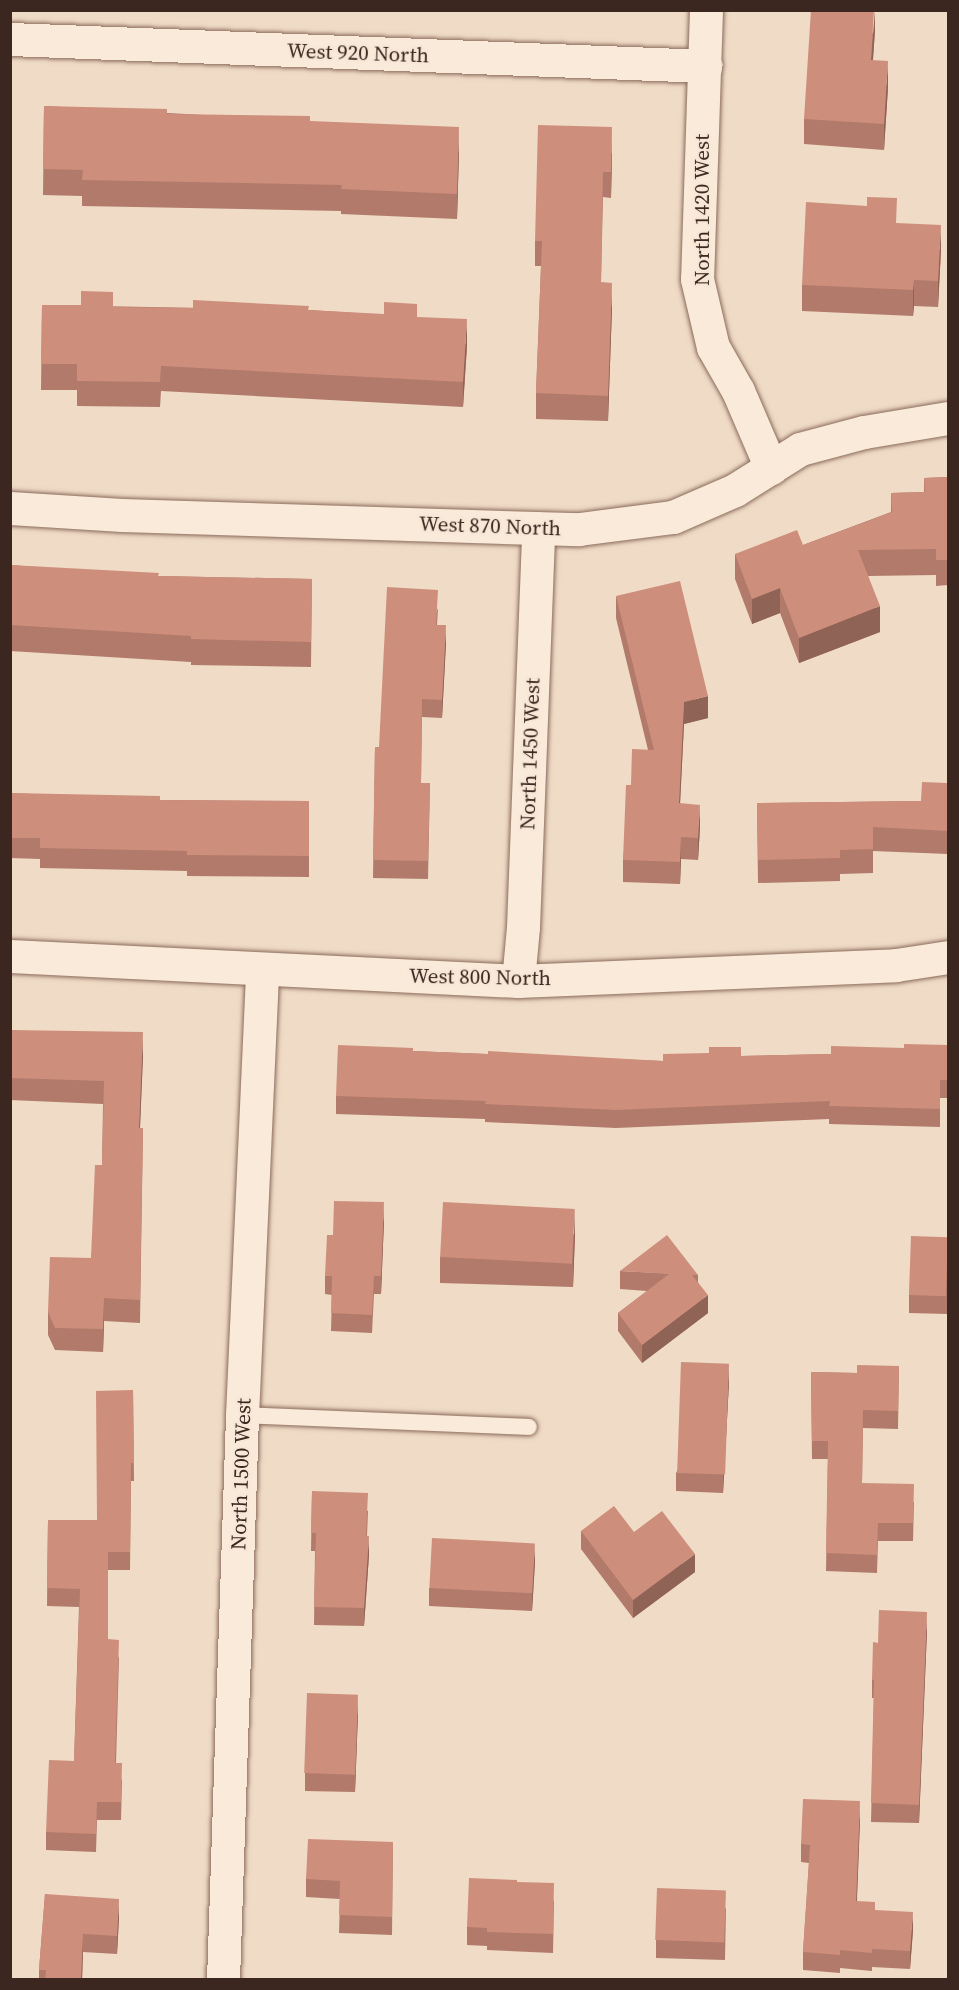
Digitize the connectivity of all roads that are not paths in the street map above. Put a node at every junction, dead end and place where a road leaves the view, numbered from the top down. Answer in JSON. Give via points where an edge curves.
{"nodes":[{"id":1,"x":706,"y":10,"type":"edge"},
{"id":2,"x":10,"y":39,"type":"edge"},
{"id":3,"x":705,"y":66,"type":"junction"},
{"id":4,"x":948,"y":418,"type":"edge"},
{"id":5,"x":771,"y":468,"type":"junction"},
{"id":6,"x":10,"y":508,"type":"edge"},
{"id":7,"x":538,"y":528,"type":"junction"},
{"id":8,"x":10,"y":956,"type":"edge"},
{"id":9,"x":948,"y":957,"type":"edge"},
{"id":10,"x":262,"y":969,"type":"junction"},
{"id":11,"x":518,"y":981,"type":"junction"},
{"id":12,"x":242,"y":1414,"type":"junction"},
{"id":13,"x":529,"y":1427,"type":"dead end"},
{"id":14,"x":223,"y":1980,"type":"edge"}],
"edges":[{"from":1,"to":3,"type":"street","name":"North 1420 West"},
{"from":2,"to":3,"type":"street","name":"West 920 North"},
{"from":3,"to":5,"type":"street","name":"North 1420 West","via":[[697,279],[713,347],[738,391]]},
{"from":4,"to":5,"type":"street","name":"West 870 North","via":[[864,432],[800,449]]},
{"from":5,"to":7,"type":"street","name":"West 870 North","via":[[735,490],[673,517],[579,529]]},
{"from":6,"to":7,"type":"street","name":"West 870 North"},
{"from":7,"to":11,"type":"street","name":"North 1450 West"},
{"from":8,"to":10,"type":"street","name":"West 800 North"},
{"from":9,"to":11,"type":"street","name":"West 800 North","via":[[896,965]]},
{"from":10,"to":11,"type":"street","name":"West 800 North"},
{"from":10,"to":12,"type":"street","name":"North 1500 West"},
{"from":12,"to":13,"type":"lane"},
{"from":12,"to":14,"type":"street","name":"North 1500 West"}]}
